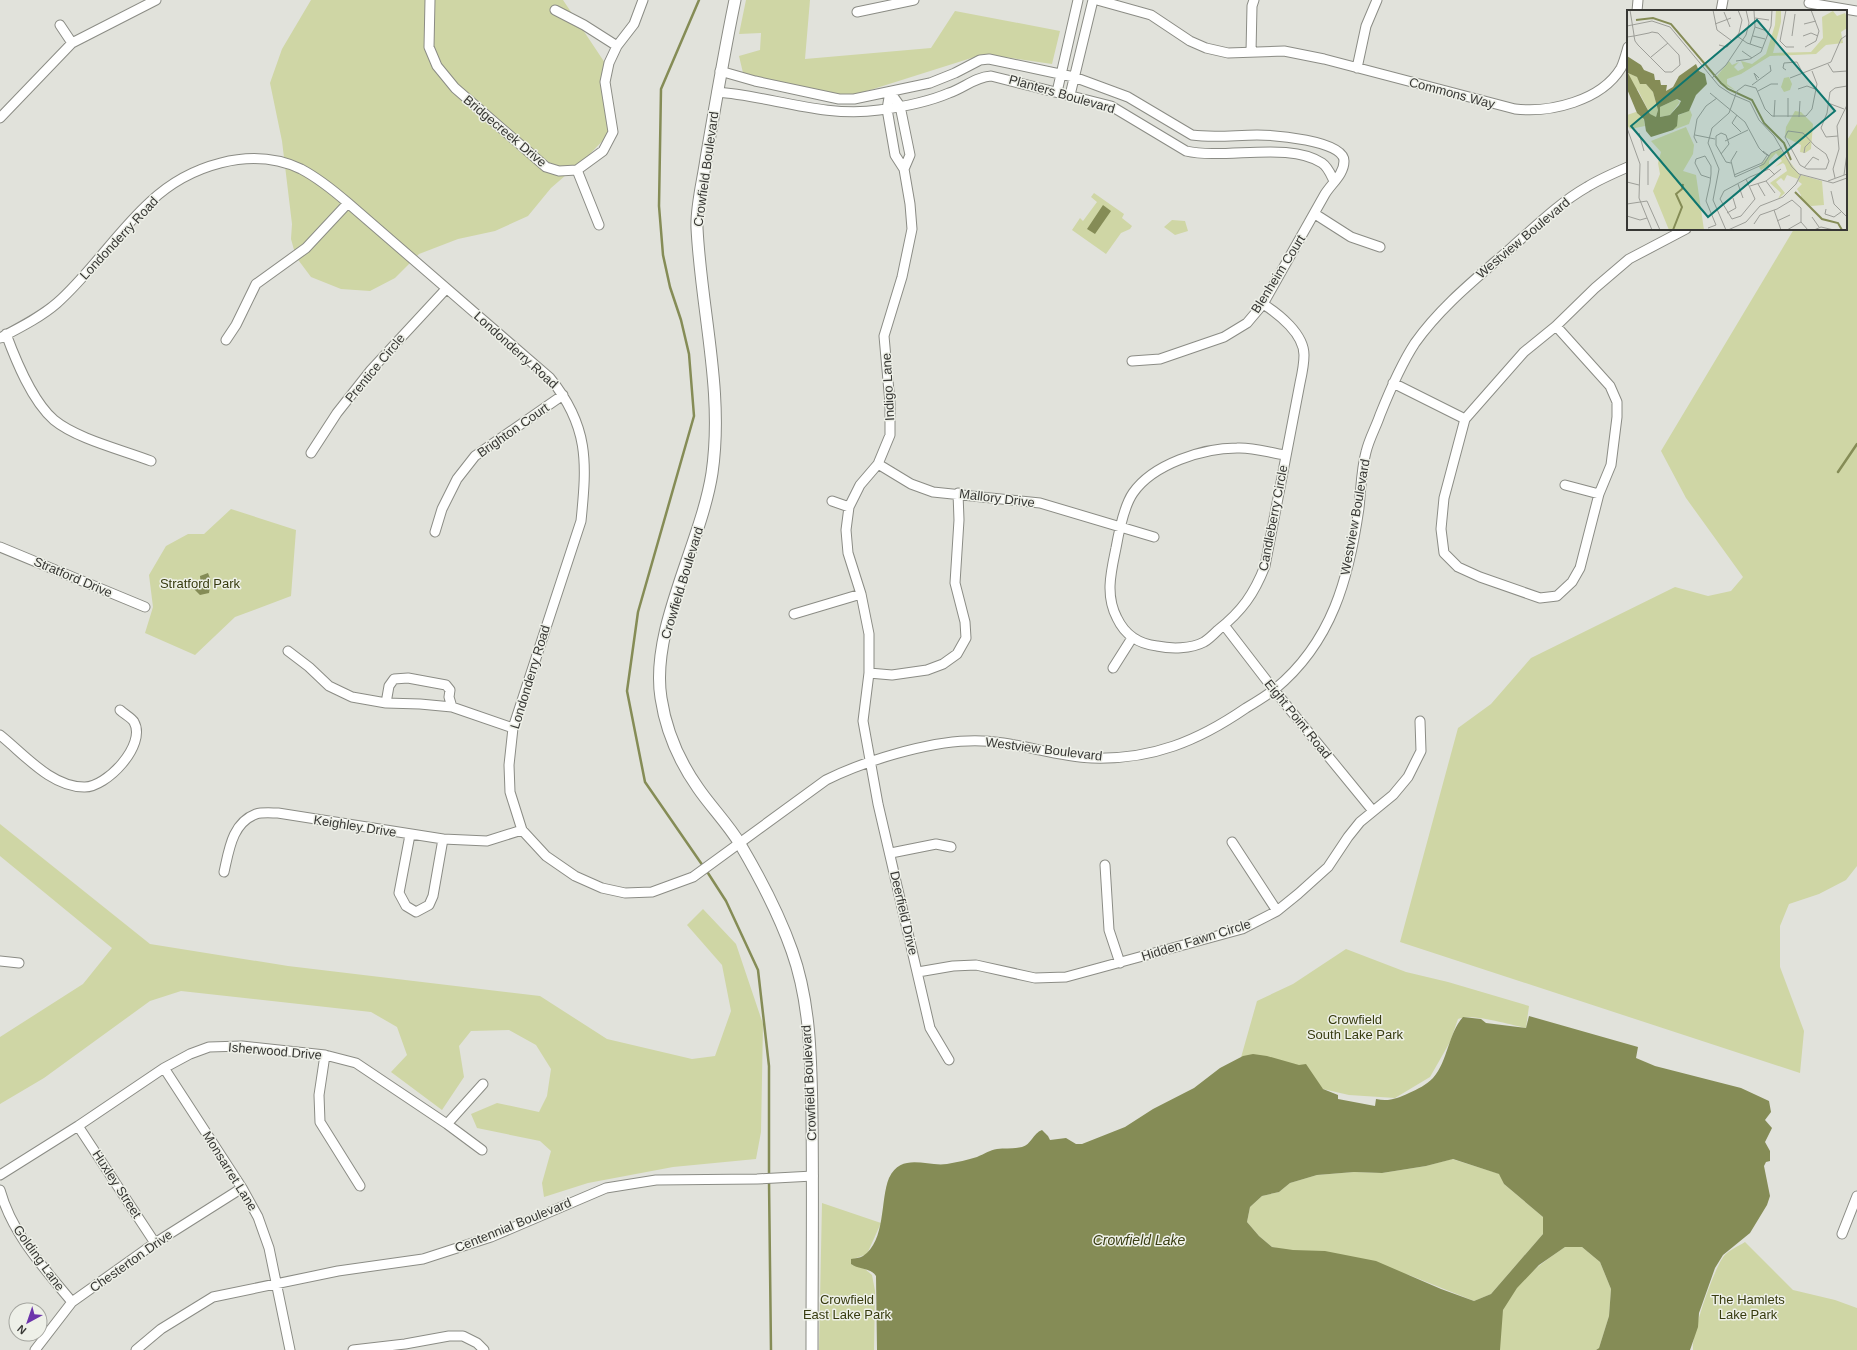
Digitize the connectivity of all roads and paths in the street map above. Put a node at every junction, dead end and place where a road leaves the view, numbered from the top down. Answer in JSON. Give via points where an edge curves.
{"nodes":[{"id":1,"x":156,"y":0,"type":"edge"},
{"id":2,"x":430,"y":0,"type":"edge"},
{"id":3,"x":643,"y":0,"type":"edge"},
{"id":4,"x":735,"y":0,"type":"edge"},
{"id":5,"x":914,"y":0,"type":"edge"},
{"id":6,"x":1078,"y":0,"type":"edge"},
{"id":7,"x":1093,"y":0,"type":"edge"},
{"id":8,"x":1097,"y":0,"type":"edge"},
{"id":9,"x":1254,"y":0,"type":"edge"},
{"id":10,"x":1377,"y":0,"type":"edge"},
{"id":11,"x":1638,"y":0,"type":"edge"},
{"id":12,"x":1723,"y":0,"type":"edge"},
{"id":13,"x":1809,"y":5,"type":"edge"},
{"id":14,"x":555,"y":10,"type":"dead end"},
{"id":15,"x":1637,"y":10,"type":"edge"},
{"id":16,"x":1721,"y":10,"type":"edge"},
{"id":17,"x":1857,"y":11,"type":"edge"},
{"id":18,"x":857,"y":12,"type":"dead end"},
{"id":19,"x":60,"y":25,"type":"dead end"},
{"id":20,"x":72,"y":43,"type":"junction"},
{"id":21,"x":617,"y":46,"type":"junction"},
{"id":22,"x":1627,"y":50,"type":"edge"},
{"id":23,"x":1251,"y":52,"type":"junction"},
{"id":24,"x":1357,"y":68,"type":"junction"},
{"id":25,"x":720,"y":71,"type":"junction"},
{"id":26,"x":1061,"y":74,"type":"junction"},
{"id":27,"x":1074,"y":76,"type":"junction"},
{"id":28,"x":717,"y":92,"type":"junction"},
{"id":29,"x":890,"y":92,"type":"junction"},
{"id":30,"x":1057,"y":92,"type":"junction"},
{"id":31,"x":1070,"y":95,"type":"junction"},
{"id":32,"x":900,"y":106,"type":"junction"},
{"id":33,"x":887,"y":109,"type":"junction"},
{"id":34,"x":1150,"y":110,"type":"junction"},
{"id":35,"x":0,"y":117,"type":"edge"},
{"id":36,"x":1142,"y":125,"type":"junction"},
{"id":37,"x":1180,"y":129,"type":"junction"},
{"id":38,"x":1172,"y":143,"type":"junction"},
{"id":39,"x":1627,"y":167,"type":"edge"},
{"id":40,"x":904,"y":169,"type":"junction"},
{"id":41,"x":577,"y":170,"type":"junction"},
{"id":42,"x":1334,"y":181,"type":"junction"},
{"id":43,"x":348,"y":202,"type":"junction"},
{"id":44,"x":1315,"y":214,"type":"junction"},
{"id":45,"x":599,"y":225,"type":"dead end"},
{"id":46,"x":1684,"y":230,"type":"edge"},
{"id":47,"x":1380,"y":247,"type":"dead end"},
{"id":48,"x":446,"y":288,"type":"junction"},
{"id":49,"x":1263,"y":304,"type":"junction"},
{"id":50,"x":1556,"y":326,"type":"junction"},
{"id":51,"x":3,"y":336,"type":"edge"},
{"id":52,"x":226,"y":340,"type":"dead end"},
{"id":53,"x":1132,"y":361,"type":"dead end"},
{"id":54,"x":1393,"y":383,"type":"junction"},
{"id":55,"x":563,"y":395,"type":"junction"},
{"id":56,"x":1465,"y":419,"type":"junction"},
{"id":57,"x":311,"y":453,"type":"dead end"},
{"id":58,"x":1285,"y":455,"type":"junction"},
{"id":59,"x":151,"y":461,"type":"dead end"},
{"id":60,"x":878,"y":464,"type":"junction"},
{"id":61,"x":1565,"y":485,"type":"dead end"},
{"id":62,"x":958,"y":493,"type":"junction"},
{"id":63,"x":1599,"y":494,"type":"junction"},
{"id":64,"x":832,"y":501,"type":"dead end"},
{"id":65,"x":849,"y":507,"type":"junction"},
{"id":66,"x":1120,"y":526,"type":"junction"},
{"id":67,"x":435,"y":532,"type":"dead end"},
{"id":68,"x":1154,"y":537,"type":"dead end"},
{"id":69,"x":0,"y":547,"type":"edge"},
{"id":70,"x":861,"y":594,"type":"junction"},
{"id":71,"x":145,"y":607,"type":"dead end"},
{"id":72,"x":794,"y":614,"type":"dead end"},
{"id":73,"x":1224,"y":625,"type":"junction"},
{"id":74,"x":1132,"y":638,"type":"junction"},
{"id":75,"x":288,"y":651,"type":"dead end"},
{"id":76,"x":1113,"y":668,"type":"dead end"},
{"id":77,"x":869,"y":673,"type":"junction"},
{"id":78,"x":1274,"y":690,"type":"junction"},
{"id":79,"x":386,"y":703,"type":"junction"},
{"id":80,"x":452,"y":707,"type":"junction"},
{"id":81,"x":120,"y":710,"type":"dead end"},
{"id":82,"x":1420,"y":721,"type":"dead end"},
{"id":83,"x":513,"y":728,"type":"junction"},
{"id":84,"x":0,"y":734,"type":"edge"},
{"id":85,"x":871,"y":762,"type":"junction"},
{"id":86,"x":1373,"y":811,"type":"junction"},
{"id":87,"x":522,"y":830,"type":"junction"},
{"id":88,"x":410,"y":835,"type":"junction"},
{"id":89,"x":443,"y":839,"type":"junction"},
{"id":90,"x":1232,"y":842,"type":"dead end"},
{"id":91,"x":739,"y":843,"type":"junction"},
{"id":92,"x":951,"y":847,"type":"dead end"},
{"id":93,"x":891,"y":853,"type":"junction"},
{"id":94,"x":1105,"y":865,"type":"dead end"},
{"id":95,"x":224,"y":872,"type":"dead end"},
{"id":96,"x":1277,"y":911,"type":"junction"},
{"id":97,"x":0,"y":961,"type":"edge"},
{"id":98,"x":19,"y":963,"type":"dead end"},
{"id":99,"x":1120,"y":963,"type":"junction"},
{"id":100,"x":918,"y":972,"type":"junction"},
{"id":101,"x":325,"y":1055,"type":"junction"},
{"id":102,"x":949,"y":1060,"type":"dead end"},
{"id":103,"x":164,"y":1068,"type":"junction"},
{"id":104,"x":483,"y":1084,"type":"dead end"},
{"id":105,"x":447,"y":1124,"type":"junction"},
{"id":106,"x":78,"y":1126,"type":"junction"},
{"id":107,"x":482,"y":1150,"type":"dead end"},
{"id":108,"x":0,"y":1175,"type":"edge"},
{"id":109,"x":813,"y":1176,"type":"junction"},
{"id":110,"x":360,"y":1186,"type":"dead end"},
{"id":111,"x":242,"y":1188,"type":"junction"},
{"id":112,"x":0,"y":1190,"type":"edge"},
{"id":113,"x":1857,"y":1196,"type":"edge"},
{"id":114,"x":1842,"y":1234,"type":"dead end"},
{"id":115,"x":155,"y":1243,"type":"junction"},
{"id":116,"x":276,"y":1283,"type":"junction"},
{"id":117,"x":72,"y":1302,"type":"junction"},
{"id":118,"x":371,"y":1349,"type":"edge"},
{"id":119,"x":35,"y":1350,"type":"edge"},
{"id":120,"x":136,"y":1350,"type":"edge"},
{"id":121,"x":290,"y":1350,"type":"edge"},
{"id":122,"x":353,"y":1350,"type":"edge"},
{"id":123,"x":484,"y":1350,"type":"edge"},
{"id":124,"x":812,"y":1350,"type":"edge"}],
"edges":[{"from":1,"to":20,"type":"street"},
{"from":2,"to":41,"type":"street","name":"Bridgecreek Drive","via":[[429,47],[436,66],[455,88],[546,167],[558,171]]},
{"from":3,"to":21,"type":"street","via":[[634,24]]},
{"from":4,"to":25,"type":"main road","name":"Crowfield Boulevard"},
{"from":5,"to":18,"type":"street"},
{"from":6,"to":26,"type":"street"},
{"from":7,"to":27,"type":"street"},
{"from":8,"to":23,"type":"street","name":"Commons Way","via":[[1151,15],[1190,41],[1206,48],[1228,53]]},
{"from":9,"to":23,"type":"street"},
{"from":10,"to":24,"type":"street","via":[[1366,26]]},
{"from":11,"to":15,"type":"street"},
{"from":12,"to":16,"type":"street"},
{"from":13,"to":17,"type":"street"},
{"from":14,"to":21,"type":"street"},
{"from":19,"to":20,"type":"street"},
{"from":20,"to":35,"type":"street"},
{"from":21,"to":41,"type":"street","via":[[609,63],[605,82],[614,132],[603,151]]},
{"from":22,"to":24,"type":"street","name":"Commons Way","via":[[1621,67],[1607,84],[1592,94],[1554,109],[1532,111],[1480,101]]},
{"from":23,"to":24,"type":"street","name":"Commons Way","via":[[1284,52]]},
{"from":25,"to":28,"type":"main road","name":"Crowfield Boulevard"},
{"from":25,"to":29,"type":"street","name":"Planters Boulevard","via":[[839,99],[854,99]]},
{"from":26,"to":27,"type":"street","name":"Planters Boulevard"},
{"from":26,"to":29,"type":"street","name":"Planters Boulevard","via":[[1006,62],[980,60],[930,82]]},
{"from":26,"to":30,"type":"street"},
{"from":27,"to":31,"type":"street"},
{"from":27,"to":34,"type":"street","name":"Planters Boulevard","via":[[1128,96]]},
{"from":28,"to":33,"type":"street","name":"Planters Boulevard","via":[[740,94],[822,111],[856,112]]},
{"from":28,"to":91,"type":"main road","name":"Crowfield Boulevard","via":[[696,224],[711,347],[715,404],[712,473],[700,527],[672,608],[660,659],[660,693],[666,723],[678,756],[697,787]]},
{"from":29,"to":32,"type":"street","name":"Indigo Lane"},
{"from":29,"to":33,"type":"street","name":"Indigo Lane"},
{"from":30,"to":31,"type":"street","name":"Planters Boulevard"},
{"from":30,"to":32,"type":"street","name":"Planters Boulevard","via":[[1003,78],[984,76],[935,99]]},
{"from":31,"to":36,"type":"street","name":"Planters Boulevard","via":[[1111,106]]},
{"from":32,"to":33,"type":"street","name":"Planters Boulevard"},
{"from":32,"to":40,"type":"street","name":"Indigo Lane","via":[[910,155]]},
{"from":33,"to":40,"type":"street","name":"Indigo Lane","via":[[895,155]]},
{"from":34,"to":36,"type":"street"},
{"from":34,"to":37,"type":"street","name":"Planters Boulevard"},
{"from":36,"to":38,"type":"street","name":"Planters Boulevard"},
{"from":37,"to":38,"type":"street"},
{"from":37,"to":42,"type":"street","name":"Planters Boulevard","via":[[1192,135],[1202,136],[1287,137],[1336,149],[1344,160],[1341,174]]},
{"from":38,"to":42,"type":"street","name":"Planters Boulevard","via":[[1196,153],[1292,154],[1323,163]]},
{"from":39,"to":54,"type":"street","name":"Westview Boulevard","via":[[1588,186],[1553,210],[1472,280],[1416,343]]},
{"from":40,"to":60,"type":"street","name":"Indigo Lane","via":[[912,229],[902,277],[884,336],[890,435]]},
{"from":41,"to":45,"type":"street"},
{"from":42,"to":44,"type":"street","name":"Blenheim Court"},
{"from":43,"to":48,"type":"street","name":"Londonderry Road"},
{"from":43,"to":51,"type":"street","name":"Londonderry Road","via":[[301,169],[277,161],[229,162],[197,170],[149,202],[56,304]]},
{"from":43,"to":52,"type":"street","via":[[306,248],[256,284]]},
{"from":44,"to":47,"type":"street","via":[[1351,237]]},
{"from":44,"to":49,"type":"street","name":"Blenheim Court"},
{"from":46,"to":50,"type":"street","via":[[1629,259]]},
{"from":48,"to":55,"type":"street","name":"Londonderry Road","via":[[520,350],[550,378]]},
{"from":48,"to":57,"type":"street","name":"Prentice Circle","via":[[371,370],[337,413]]},
{"from":49,"to":53,"type":"street","name":"Blenheim Court","via":[[1247,323],[1224,337],[1160,359]]},
{"from":49,"to":58,"type":"street","name":"Candleberry Circle","via":[[1281,315],[1297,335],[1304,354]]},
{"from":50,"to":56,"type":"street","via":[[1524,352]]},
{"from":50,"to":63,"type":"street","via":[[1598,370],[1610,386],[1617,402],[1610,465]]},
{"from":51,"to":59,"type":"street","via":[[35,396],[54,420],[76,433]]},
{"from":54,"to":56,"type":"street"},
{"from":54,"to":78,"type":"street","name":"Westview Boulevard","via":[[1366,452],[1349,567],[1334,612],[1317,642],[1297,669]]},
{"from":55,"to":67,"type":"street","name":"Brighton Court","via":[[475,456],[457,479],[442,509]]},
{"from":55,"to":83,"type":"street","name":"Londonderry Road","via":[[580,430],[585,454],[581,520]]},
{"from":56,"to":63,"type":"street","via":[[1444,498],[1441,530],[1444,553],[1458,567],[1480,578],[1540,598],[1558,596],[1572,582],[1580,568]]},
{"from":58,"to":66,"type":"street","name":"Candleberry Circle","via":[[1239,447],[1203,451],[1177,462],[1148,476],[1132,494]]},
{"from":58,"to":73,"type":"street","name":"Candleberry Circle","via":[[1265,566],[1248,601]]},
{"from":60,"to":62,"type":"street","name":"Mallory Drive","via":[[911,484],[933,492]]},
{"from":60,"to":65,"type":"street","name":"Indigo Lane","via":[[860,485]]},
{"from":61,"to":63,"type":"street"},
{"from":62,"to":66,"type":"street","name":"Mallory Drive","via":[[1040,503]]},
{"from":62,"to":77,"type":"street","via":[[955,583],[965,622],[966,638],[957,654],[943,664],[927,670],[892,675]]},
{"from":64,"to":65,"type":"street"},
{"from":65,"to":70,"type":"street","name":"Indigo Lane","via":[[846,530],[848,553]]},
{"from":66,"to":68,"type":"street","name":"Mallory Drive"},
{"from":66,"to":74,"type":"street","name":"Candleberry Circle","via":[[1110,577],[1110,603],[1118,620]]},
{"from":69,"to":71,"type":"street","name":"Stratford Drive"},
{"from":70,"to":72,"type":"street"},
{"from":70,"to":77,"type":"street","name":"Indigo Lane","via":[[870,634]]},
{"from":73,"to":74,"type":"street","name":"Candleberry Circle","via":[[1204,642],[1187,646],[1169,648],[1148,645]]},
{"from":73,"to":78,"type":"street","name":"Eight Point Road"},
{"from":74,"to":76,"type":"street"},
{"from":75,"to":79,"type":"street","via":[[329,686],[352,697]]},
{"from":77,"to":85,"type":"street","name":"Indigo Lane","via":[[863,722]]},
{"from":78,"to":85,"type":"street","name":"Westview Boulevard","via":[[1201,736],[1178,746],[1144,753],[1091,758],[1019,745],[966,741],[923,748]]},
{"from":78,"to":86,"type":"street","name":"Eight Point Road"},
{"from":79,"to":80,"type":"street"},
{"from":79,"to":80,"type":"street","via":[[388,686],[394,679],[408,678],[446,685],[450,690]]},
{"from":80,"to":83,"type":"street"},
{"from":81,"to":84,"type":"street","via":[[134,722],[137,734],[134,747],[108,778],[97,785],[84,787],[51,777]]},
{"from":82,"to":86,"type":"street","name":"Hidden Fawn Circle","via":[[1421,751],[1408,777],[1393,795]]},
{"from":83,"to":87,"type":"street","name":"Londonderry Road","via":[[509,765],[510,792]]},
{"from":85,"to":91,"type":"street","name":"Westview Boulevard","via":[[826,780]]},
{"from":85,"to":93,"type":"street","name":"Deerfield Drive","via":[[878,804]]},
{"from":86,"to":96,"type":"street","name":"Hidden Fawn Circle","via":[[1360,822],[1328,867]]},
{"from":87,"to":89,"type":"street","name":"Keighley Drive","via":[[487,841]]},
{"from":87,"to":91,"type":"street","name":"Londonderry Road","via":[[546,856],[575,876],[602,888],[625,893],[652,892],[693,877]]},
{"from":88,"to":89,"type":"street","name":"Keighley Drive"},
{"from":88,"to":89,"type":"street","via":[[399,893],[406,906],[416,912],[429,905],[433,896]]},
{"from":88,"to":95,"type":"street","name":"Keighley Drive","via":[[278,813],[257,813],[242,822],[232,839]]},
{"from":90,"to":96,"type":"street"},
{"from":91,"to":109,"type":"main road","name":"Crowfield Boulevard","via":[[772,901],[801,980],[810,1054]]},
{"from":92,"to":93,"type":"street","via":[[936,844]]},
{"from":93,"to":100,"type":"street","name":"Deerfield Drive"},
{"from":94,"to":99,"type":"street","via":[[1109,930]]},
{"from":96,"to":99,"type":"street","name":"Hidden Fawn Circle","via":[[1242,929]]},
{"from":97,"to":98,"type":"street"},
{"from":99,"to":100,"type":"street","name":"Hidden Fawn Circle","via":[[1066,977],[1035,978],[976,964]]},
{"from":100,"to":102,"type":"street","name":"Deerfield Drive","via":[[930,1028]]},
{"from":101,"to":103,"type":"street","name":"Isherwood Drive","via":[[242,1046],[209,1047]]},
{"from":101,"to":105,"type":"street","name":"Isherwood Drive","via":[[356,1063]]},
{"from":101,"to":110,"type":"street","via":[[318,1095],[320,1122]]},
{"from":103,"to":106,"type":"street","name":"Isherwood Drive"},
{"from":103,"to":111,"type":"street","name":"Monsarret Lane"},
{"from":104,"to":105,"type":"street"},
{"from":105,"to":107,"type":"street","name":"Isherwood Drive"},
{"from":106,"to":108,"type":"street","name":"Isherwood Drive"},
{"from":106,"to":115,"type":"street","name":"Huxley Street"},
{"from":109,"to":116,"type":"street","name":"Centennial Boulevard","via":[[656,1180],[606,1188],[491,1237],[423,1259]]},
{"from":109,"to":124,"type":"main road","name":"Crowfield Boulevard"},
{"from":111,"to":115,"type":"street","name":"Chesterton Drive"},
{"from":111,"to":116,"type":"street","name":"Monsarret Lane","via":[[258,1217],[269,1248]]},
{"from":112,"to":117,"type":"street","name":"Golding Lane","via":[[14,1225],[34,1257]]},
{"from":113,"to":114,"type":"street"},
{"from":115,"to":117,"type":"street","name":"Chesterton Drive"},
{"from":116,"to":120,"type":"street","name":"Centennial Boulevard","via":[[213,1297],[161,1329]]},
{"from":116,"to":121,"type":"street","name":"Monsarret Lane"},
{"from":117,"to":119,"type":"street","name":"Chesterton Drive"},
{"from":118,"to":122,"type":"street"},
{"from":118,"to":123,"type":"street","via":[[463,1336],[477,1342]]}]}
